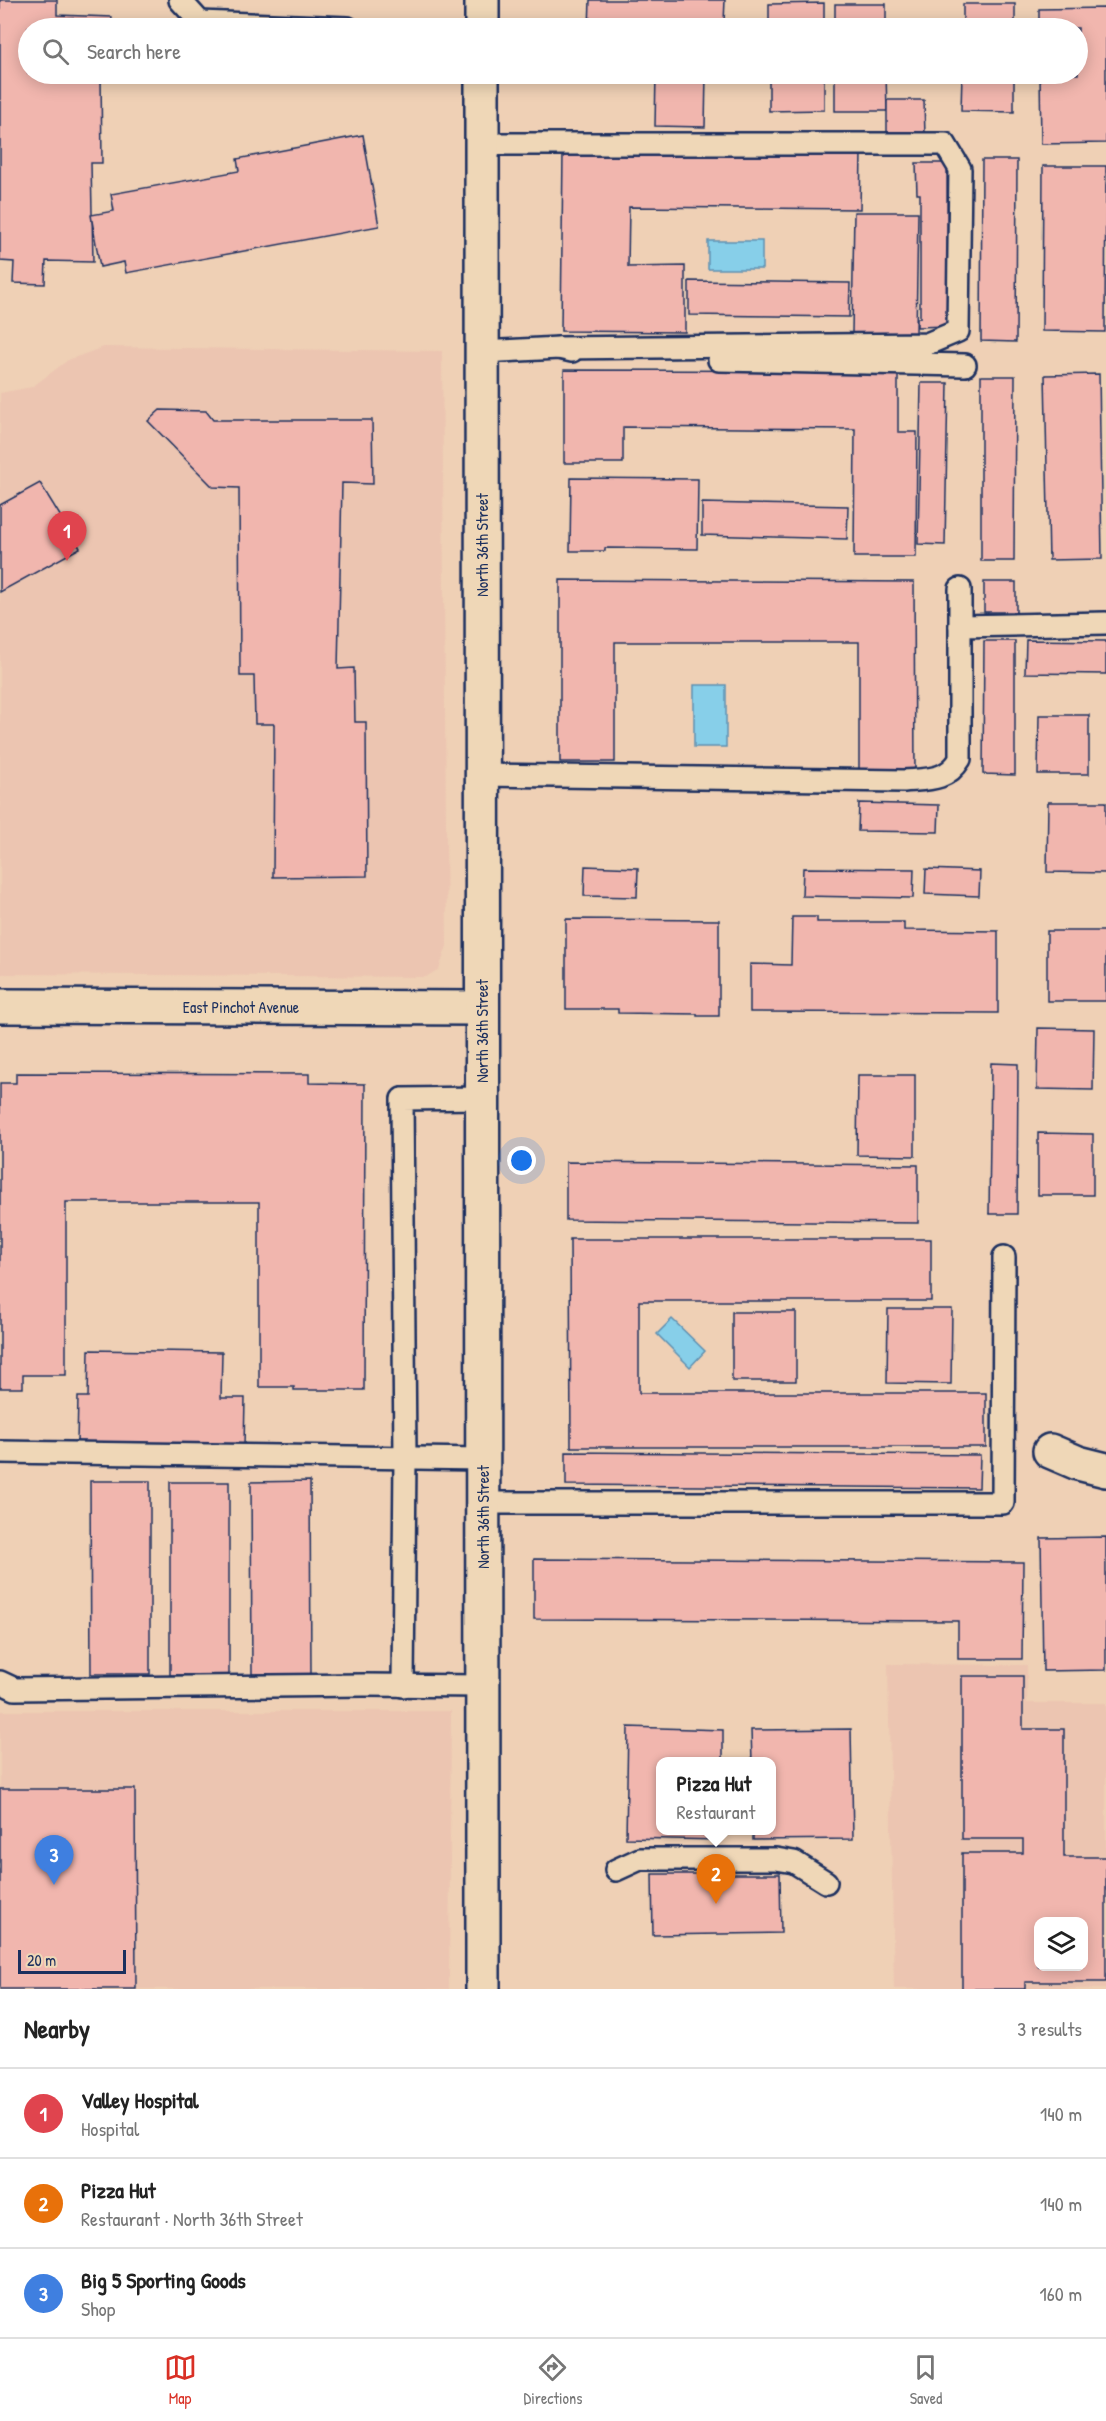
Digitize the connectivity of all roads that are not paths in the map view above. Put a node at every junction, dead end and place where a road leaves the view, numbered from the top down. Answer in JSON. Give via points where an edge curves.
{"nodes":[{"id":1,"x":180,"y":0,"type":"edge"},
{"id":2,"x":482,"y":0,"type":"edge"},
{"id":3,"x":196,"y":18,"type":"edge"},
{"id":4,"x":482,"y":18,"type":"edge"},
{"id":5,"x":482,"y":84,"type":"edge"},
{"id":6,"x":482,"y":144,"type":"junction"},
{"id":7,"x":559,"y":348,"type":"junction"},
{"id":8,"x":481,"y":352,"type":"junction"},
{"id":9,"x":965,"y":365,"type":"dead end"},
{"id":10,"x":960,"y":589,"type":"dead end"},
{"id":11,"x":1106,"y":623,"type":"edge"},
{"id":12,"x":960,"y":626,"type":"junction"},
{"id":13,"x":482,"y":775,"type":"junction"},
{"id":14,"x":0,"y":1005,"type":"edge"},
{"id":15,"x":482,"y":1008,"type":"junction"},
{"id":16,"x":482,"y":1098,"type":"junction"},
{"id":17,"x":1004,"y":1257,"type":"dead end"},
{"id":18,"x":1050,"y":1451,"type":"dead end"},
{"id":19,"x":0,"y":1452,"type":"edge"},
{"id":20,"x":405,"y":1457,"type":"junction"},
{"id":21,"x":482,"y":1459,"type":"junction"},
{"id":22,"x":1106,"y":1470,"type":"edge"},
{"id":23,"x":483,"y":1503,"type":"junction"},
{"id":24,"x":0,"y":1682,"type":"edge"},
{"id":25,"x":404,"y":1686,"type":"junction"},
{"id":26,"x":483,"y":1686,"type":"junction"},
{"id":27,"x":616,"y":1870,"type":"dead end"},
{"id":28,"x":826,"y":1882,"type":"dead end"},
{"id":29,"x":483,"y":1989,"type":"edge"}],
"edges":[{"from":1,"to":3,"type":"lane"},
{"from":2,"to":4,"type":"main road"},
{"from":5,"to":6,"type":"main road","name":"North 36th Street"},
{"from":6,"to":7,"type":"lane","via":[[945,144],[960,170],[958,332],[927,344]]},
{"from":6,"to":8,"type":"main road","name":"North 36th Street"},
{"from":7,"to":8,"type":"lane"},
{"from":7,"to":9,"type":"lane","via":[[605,358]]},
{"from":8,"to":13,"type":"main road","name":"North 36th Street"},
{"from":10,"to":12,"type":"lane"},
{"from":11,"to":12,"type":"lane"},
{"from":12,"to":13,"type":"lane","via":[[960,759],[953,771],[936,778],[904,781]]},
{"from":13,"to":15,"type":"main road","name":"North 36th Street"},
{"from":14,"to":15,"type":"main road","name":"East Pinchot Avenue"},
{"from":15,"to":16,"type":"main road","name":"North 36th Street"},
{"from":16,"to":20,"type":"lane","via":[[402,1099]]},
{"from":16,"to":21,"type":"main road","name":"North 36th Street"},
{"from":17,"to":23,"type":"lane","via":[[1003,1503]]},
{"from":18,"to":22,"type":"main road"},
{"from":19,"to":20,"type":"lane"},
{"from":20,"to":21,"type":"lane"},
{"from":20,"to":25,"type":"lane"},
{"from":21,"to":23,"type":"main road","name":"North 36th Street"},
{"from":23,"to":26,"type":"main road","name":"North 36th Street"},
{"from":24,"to":25,"type":"lane","via":[[15,1689]]},
{"from":25,"to":26,"type":"lane"},
{"from":26,"to":29,"type":"main road","name":"North 36th Street"},
{"from":27,"to":28,"type":"lane","via":[[640,1859],[776,1859],[794,1862]]}]}
